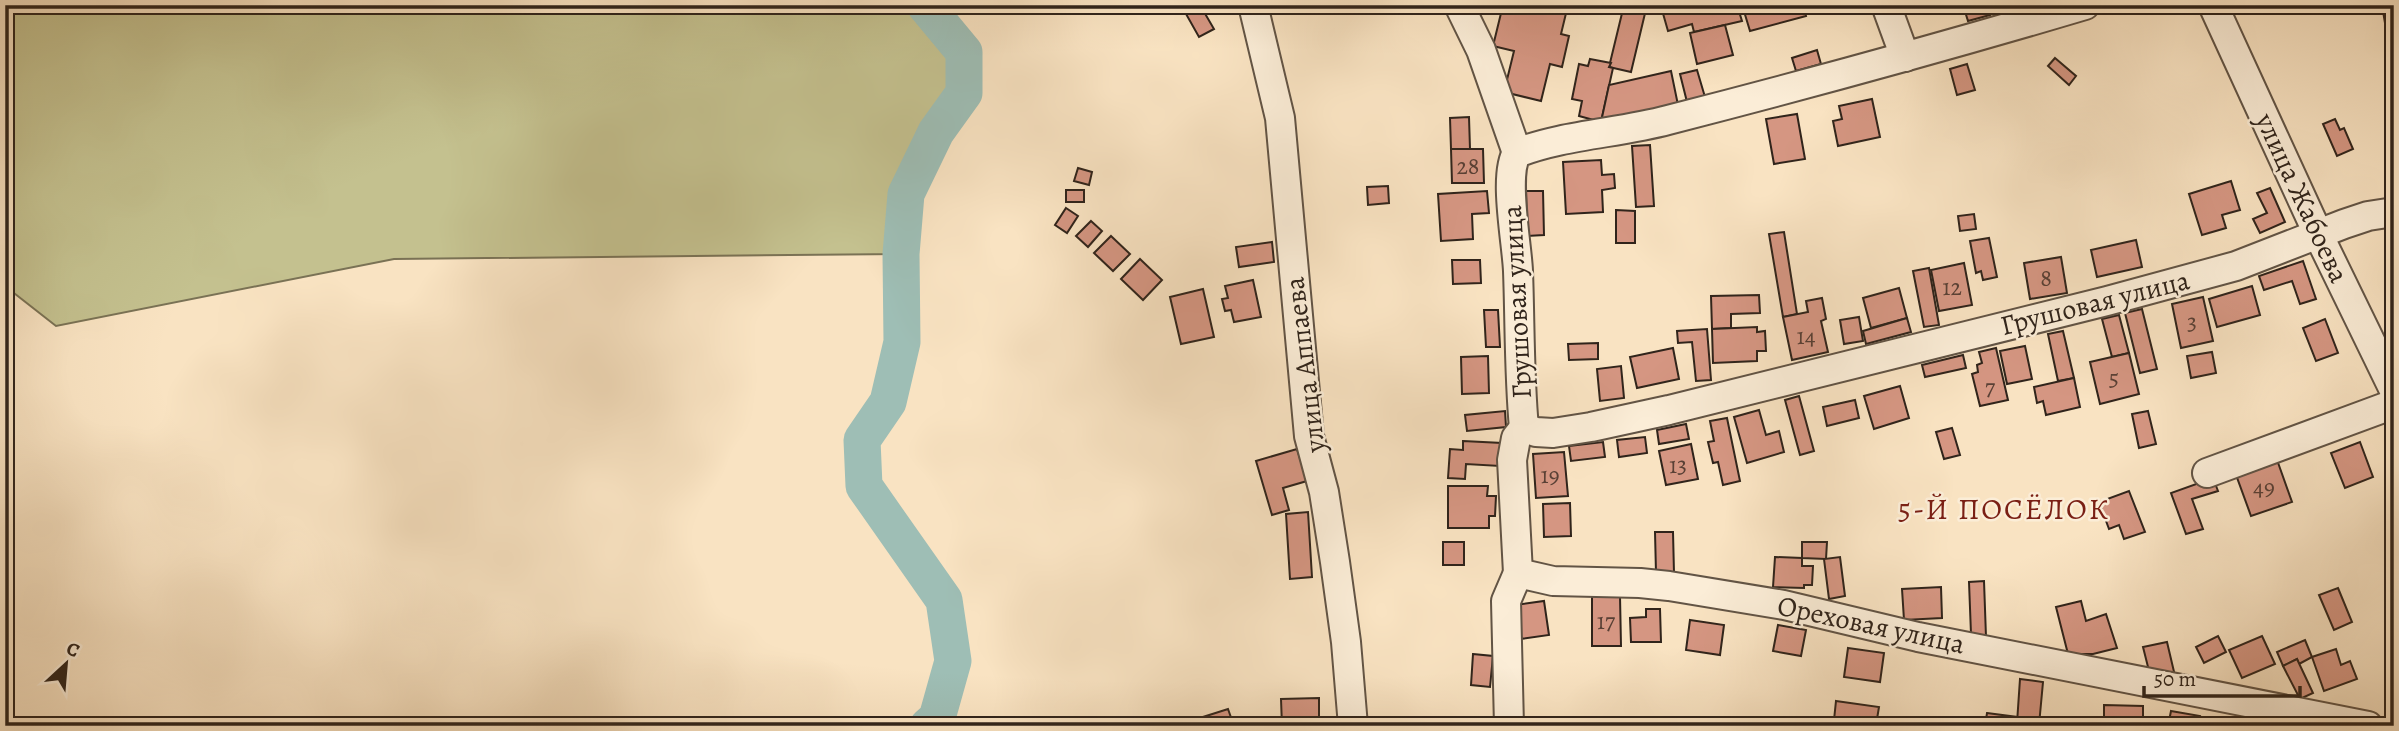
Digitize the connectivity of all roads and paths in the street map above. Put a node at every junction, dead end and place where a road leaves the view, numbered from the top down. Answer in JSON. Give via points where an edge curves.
{"nodes":[{"id":1,"x":1254,"y":5,"type":"edge"},
{"id":2,"x":1459,"y":5,"type":"edge"},
{"id":3,"x":1886,"y":5,"type":"edge"},
{"id":4,"x":2085,"y":5,"type":"edge"},
{"id":5,"x":2213,"y":5,"type":"edge"},
{"id":6,"x":1905,"y":57,"type":"junction"},
{"id":7,"x":1517,"y":153,"type":"junction"},
{"id":8,"x":2394,"y":212,"type":"edge"},
{"id":9,"x":2319,"y":236,"type":"junction"},
{"id":10,"x":2391,"y":378,"type":"edge"},
{"id":11,"x":2394,"y":404,"type":"edge"},
{"id":12,"x":1524,"y":428,"type":"junction"},
{"id":13,"x":2207,"y":473,"type":"dead end"},
{"id":14,"x":1518,"y":573,"type":"junction"},
{"id":15,"x":1353,"y":726,"type":"edge"},
{"id":16,"x":1508,"y":726,"type":"edge"},
{"id":17,"x":2368,"y":726,"type":"edge"}],
"edges":[{"from":1,"to":15,"type":"street","name":"улица Аппаева","via":[[1280,118],[1301,364],[1335,562]]},
{"from":2,"to":7,"type":"street","via":[[1481,50]]},
{"from":3,"to":6,"type":"street"},
{"from":4,"to":6,"type":"street"},
{"from":5,"to":9,"type":"street","name":"улица Жабоева"},
{"from":6,"to":7,"type":"street","via":[[1660,122]]},
{"from":7,"to":12,"type":"street","name":"Грушовая улица","via":[[1511,167]]},
{"from":8,"to":9,"type":"street","name":"Грушовая улица","via":[[2368,216]]},
{"from":9,"to":10,"type":"street","name":"улица Жабоева"},
{"from":9,"to":12,"type":"street","name":"Грушовая улица","via":[[2236,266],[2107,301],[1669,410],[1553,433]]},
{"from":11,"to":13,"type":"street"},
{"from":12,"to":14,"type":"street","via":[[1514,444],[1512,460]]},
{"from":14,"to":16,"type":"street","via":[[1506,601]]},
{"from":14,"to":17,"type":"street","name":"Ореховая улица","via":[[1553,581],[1668,586],[1784,605],[1919,637]]}]}
